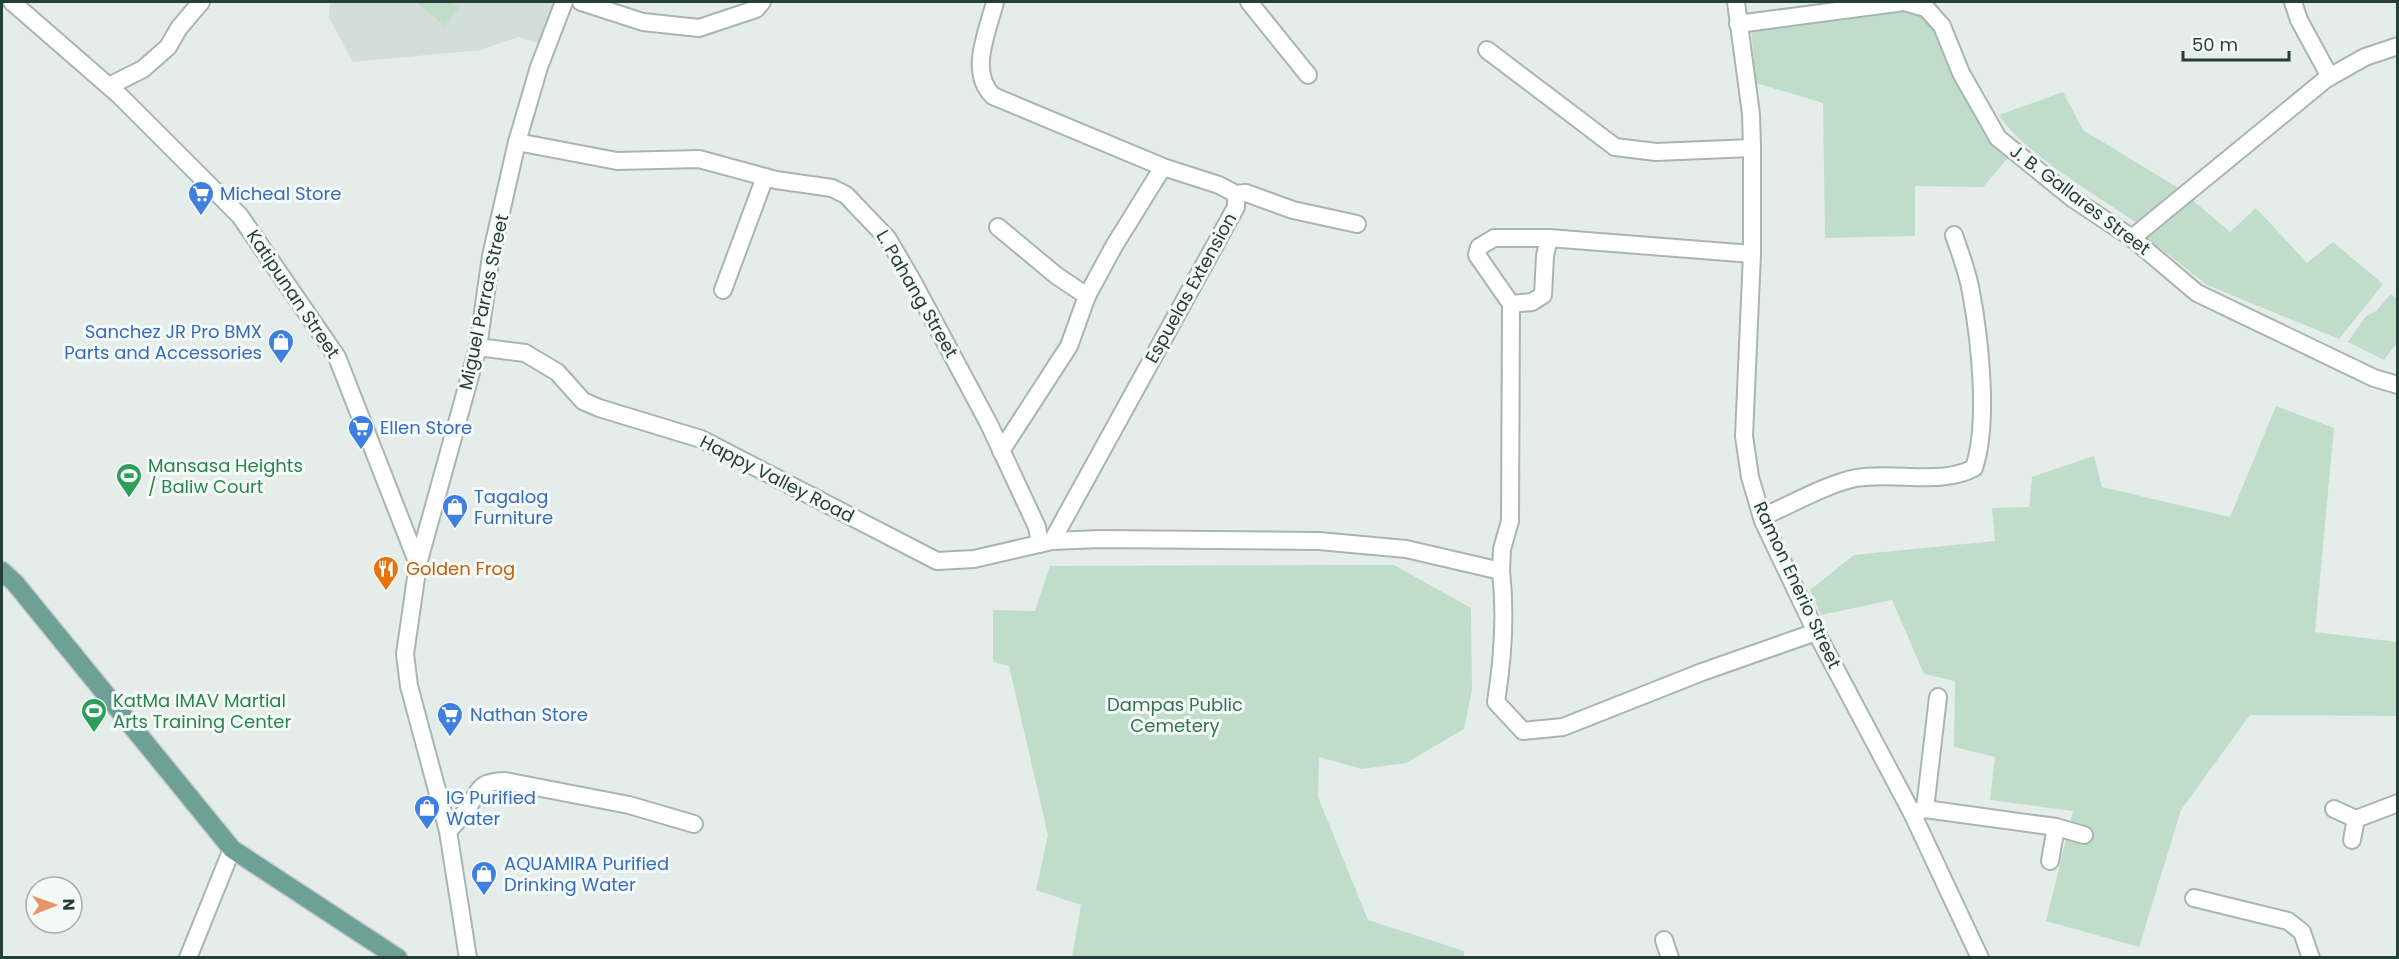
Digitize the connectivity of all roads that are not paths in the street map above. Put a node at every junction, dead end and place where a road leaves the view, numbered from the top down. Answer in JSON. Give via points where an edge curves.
{"nodes":[{"id":1,"x":12,"y":2,"type":"edge"},
{"id":2,"x":201,"y":2,"type":"edge"},
{"id":3,"x":564,"y":2,"type":"edge"},
{"id":4,"x":581,"y":2,"type":"edge"},
{"id":5,"x":762,"y":2,"type":"edge"},
{"id":6,"x":995,"y":2,"type":"edge"},
{"id":7,"x":1249,"y":2,"type":"edge"},
{"id":8,"x":1736,"y":2,"type":"edge"},
{"id":9,"x":2293,"y":2,"type":"edge"},
{"id":10,"x":1738,"y":24,"type":"junction"},
{"id":11,"x":2397,"y":46,"type":"edge"},
{"id":12,"x":1487,"y":51,"type":"dead end"},
{"id":13,"x":1308,"y":75,"type":"dead end"},
{"id":14,"x":2330,"y":77,"type":"junction"},
{"id":15,"x":109,"y":86,"type":"junction"},
{"id":16,"x":517,"y":142,"type":"junction"},
{"id":17,"x":1752,"y":148,"type":"junction"},
{"id":18,"x":1163,"y":167,"type":"junction"},
{"id":19,"x":765,"y":177,"type":"junction"},
{"id":20,"x":1236,"y":194,"type":"junction"},
{"id":21,"x":1358,"y":224,"type":"dead end"},
{"id":22,"x":998,"y":227,"type":"dead end"},
{"id":23,"x":1954,"y":235,"type":"dead end"},
{"id":24,"x":1549,"y":238,"type":"junction"},
{"id":25,"x":2132,"y":238,"type":"junction"},
{"id":26,"x":1752,"y":254,"type":"junction"},
{"id":27,"x":723,"y":290,"type":"dead end"},
{"id":28,"x":1087,"y":296,"type":"junction"},
{"id":29,"x":1511,"y":304,"type":"junction"},
{"id":30,"x":478,"y":347,"type":"junction"},
{"id":31,"x":2397,"y":385,"type":"edge"},
{"id":32,"x":1001,"y":451,"type":"junction"},
{"id":33,"x":1762,"y":517,"type":"junction"},
{"id":34,"x":1046,"y":542,"type":"junction"},
{"id":35,"x":418,"y":564,"type":"junction"},
{"id":36,"x":2,"y":571,"type":"edge"},
{"id":37,"x":1501,"y":571,"type":"junction"},
{"id":38,"x":1816,"y":632,"type":"junction"},
{"id":39,"x":1938,"y":698,"type":"dead end"},
{"id":40,"x":2397,"y":803,"type":"edge"},
{"id":41,"x":2334,"y":809,"type":"dead end"},
{"id":42,"x":1918,"y":811,"type":"junction"},
{"id":43,"x":2356,"y":819,"type":"junction"},
{"id":44,"x":694,"y":824,"type":"dead end"},
{"id":45,"x":2056,"y":827,"type":"junction"},
{"id":46,"x":448,"y":831,"type":"junction"},
{"id":47,"x":2085,"y":835,"type":"dead end"},
{"id":48,"x":2352,"y":840,"type":"dead end"},
{"id":49,"x":232,"y":849,"type":"junction"},
{"id":50,"x":2050,"y":861,"type":"dead end"},
{"id":51,"x":2194,"y":898,"type":"dead end"},
{"id":52,"x":1664,"y":940,"type":"dead end"},
{"id":53,"x":188,"y":957,"type":"edge"},
{"id":54,"x":398,"y":957,"type":"edge"},
{"id":55,"x":468,"y":957,"type":"edge"},
{"id":56,"x":1670,"y":957,"type":"edge"},
{"id":57,"x":1980,"y":957,"type":"edge"},
{"id":58,"x":2311,"y":957,"type":"edge"}],
"edges":[{"from":1,"to":15,"type":"street","name":"Katipunan Street"},
{"from":2,"to":15,"type":"street","via":[[168,47],[143,69]]},
{"from":3,"to":16,"type":"street","name":"Miguel Parras Street","via":[[539,67]]},
{"from":4,"to":5,"type":"street","via":[[643,22],[699,28],[756,9]]},
{"from":6,"to":18,"type":"street","name":"Espuelas Extension","via":[[980,62],[984,87],[993,96]]},
{"from":7,"to":13,"type":"street"},
{"from":8,"to":10,"type":"street","name":"Ramon Enerio Street"},
{"from":9,"to":14,"type":"street"},
{"from":10,"to":17,"type":"street","name":"Ramon Enerio Street"},
{"from":10,"to":25,"type":"street","name":"J. B. Gallares Street","via":[[1904,2],[1926,8],[1942,26],[1961,73],[1998,138],[2072,198]]},
{"from":11,"to":14,"type":"street","via":[[2365,57]]},
{"from":12,"to":17,"type":"street","via":[[1615,147],[1656,152]]},
{"from":14,"to":25,"type":"street"},
{"from":15,"to":35,"type":"street","name":"Katipunan Street","via":[[240,216],[337,357]]},
{"from":16,"to":19,"type":"street","name":"L. Pahang Street","via":[[617,161],[699,159]]},
{"from":16,"to":30,"type":"street","name":"Miguel Parras Street","via":[[491,256]]},
{"from":17,"to":26,"type":"street","name":"Ramon Enerio Street"},
{"from":18,"to":20,"type":"street","name":"Espuelas Extension"},
{"from":18,"to":28,"type":"street"},
{"from":19,"to":27,"type":"street"},
{"from":19,"to":32,"type":"street","name":"L. Pahang Street","via":[[832,188],[846,195],[872,220],[913,282]]},
{"from":20,"to":21,"type":"street","via":[[1246,193],[1293,210]]},
{"from":20,"to":34,"type":"street","name":"Espuelas Extension","via":[[1236,207]]},
{"from":22,"to":28,"type":"street"},
{"from":23,"to":33,"type":"street","via":[[1971,291],[1977,344],[1982,423],[1974,468],[1958,476],[1854,478]]},
{"from":24,"to":26,"type":"street"},
{"from":24,"to":29,"type":"street","via":[[1544,295],[1532,302]]},
{"from":24,"to":29,"type":"street","via":[[1494,238],[1479,247],[1477,255]]},
{"from":25,"to":31,"type":"street","name":"J. B. Gallares Street","via":[[2197,294],[2374,378]]},
{"from":26,"to":33,"type":"street","name":"Ramon Enerio Street","via":[[1744,436],[1750,477]]},
{"from":28,"to":32,"type":"street","via":[[1069,346]]},
{"from":29,"to":37,"type":"street","via":[[1510,521]]},
{"from":30,"to":34,"type":"street","name":"Happy Valley Road","via":[[525,353],[557,372],[583,401],[701,439],[937,561],[974,559]]},
{"from":30,"to":35,"type":"street","name":"Miguel Parras Street"},
{"from":32,"to":34,"type":"street","name":"L. Pahang Street"},
{"from":33,"to":38,"type":"street","name":"Ramon Enerio Street"},
{"from":34,"to":37,"type":"street","name":"Happy Valley Road","via":[[1319,541],[1406,549]]},
{"from":35,"to":46,"type":"street","name":"Miguel Parras Street","via":[[406,665]]},
{"from":36,"to":49,"type":"main road"},
{"from":37,"to":38,"type":"street","via":[[1502,660],[1496,702],[1523,731],[1563,727]]},
{"from":38,"to":42,"type":"street","name":"Ramon Enerio Street"},
{"from":39,"to":42,"type":"street"},
{"from":40,"to":43,"type":"street"},
{"from":41,"to":43,"type":"street"},
{"from":42,"to":45,"type":"street"},
{"from":42,"to":57,"type":"street","name":"Ramon Enerio Street"},
{"from":43,"to":48,"type":"street"},
{"from":44,"to":46,"type":"street","via":[[629,805],[505,781],[489,782],[477,789],[468,808]]},
{"from":45,"to":47,"type":"street"},
{"from":45,"to":50,"type":"street"},
{"from":46,"to":55,"type":"street","name":"Miguel Parras Street"},
{"from":49,"to":53,"type":"street"},
{"from":49,"to":54,"type":"main road"},
{"from":51,"to":58,"type":"street","via":[[2288,921],[2302,932]]},
{"from":52,"to":56,"type":"street"}]}
